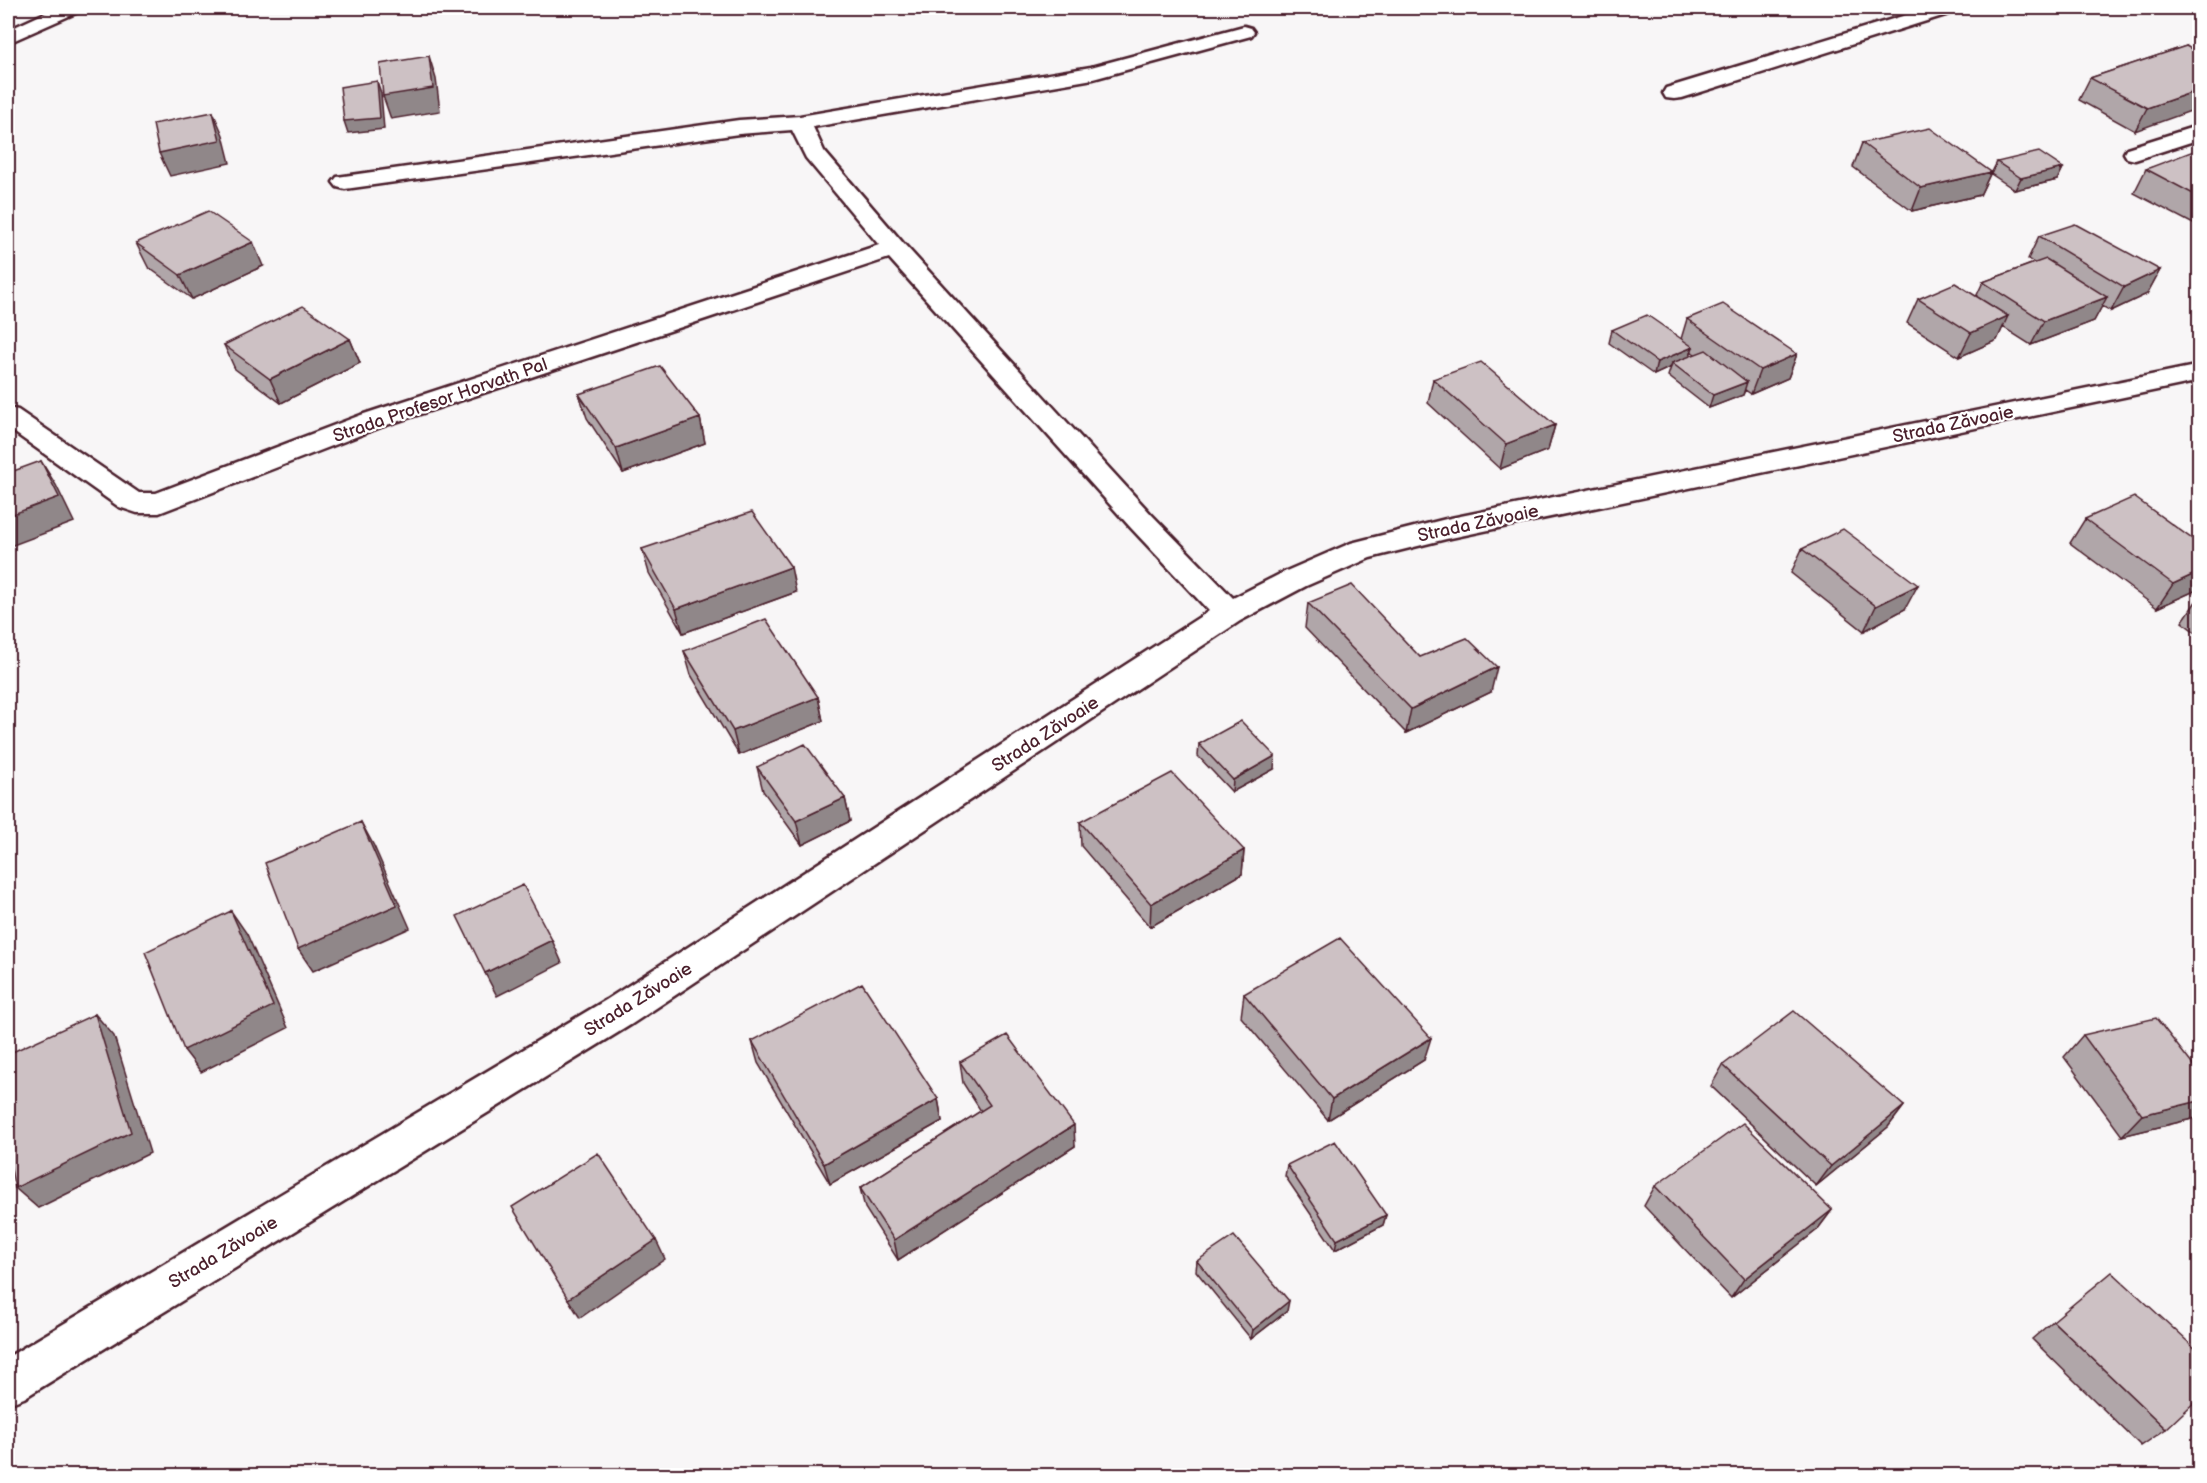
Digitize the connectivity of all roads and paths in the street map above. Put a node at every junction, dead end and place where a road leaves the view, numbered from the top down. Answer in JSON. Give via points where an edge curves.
{"nodes":[{"id":1,"x":71,"y":8,"type":"edge"},
{"id":2,"x":1948,"y":8,"type":"edge"},
{"id":3,"x":1244,"y":32,"type":"dead end"},
{"id":4,"x":8,"y":37,"type":"edge"},
{"id":5,"x":1674,"y":93,"type":"dead end"},
{"id":6,"x":800,"y":123,"type":"junction"},
{"id":7,"x":2199,"y":132,"type":"edge"},
{"id":8,"x":2135,"y":153,"type":"dead end"},
{"id":9,"x":345,"y":182,"type":"dead end"},
{"id":10,"x":894,"y":249,"type":"junction"},
{"id":11,"x":2199,"y":373,"type":"edge"},
{"id":12,"x":8,"y":416,"type":"edge"},
{"id":13,"x":1229,"y":613,"type":"junction"},
{"id":14,"x":8,"y":1382,"type":"edge"}],
"edges":[{"from":1,"to":4,"type":"street"},
{"from":2,"to":5,"type":"street"},
{"from":3,"to":6,"type":"street","via":[[1093,73]]},
{"from":6,"to":9,"type":"street","via":[[739,127]]},
{"from":6,"to":10,"type":"street","via":[[814,153]]},
{"from":7,"to":8,"type":"street"},
{"from":10,"to":12,"type":"street","name":"Strada Profesor Horvath Pal","via":[[371,422],[159,503],[129,500]]},
{"from":10,"to":13,"type":"street"},
{"from":11,"to":13,"type":"street","name":"Strada Zăvoaie","via":[[1393,542],[1350,555]]},
{"from":13,"to":14,"type":"street","name":"Strada Zăvoaie","via":[[619,1012]]}]}
